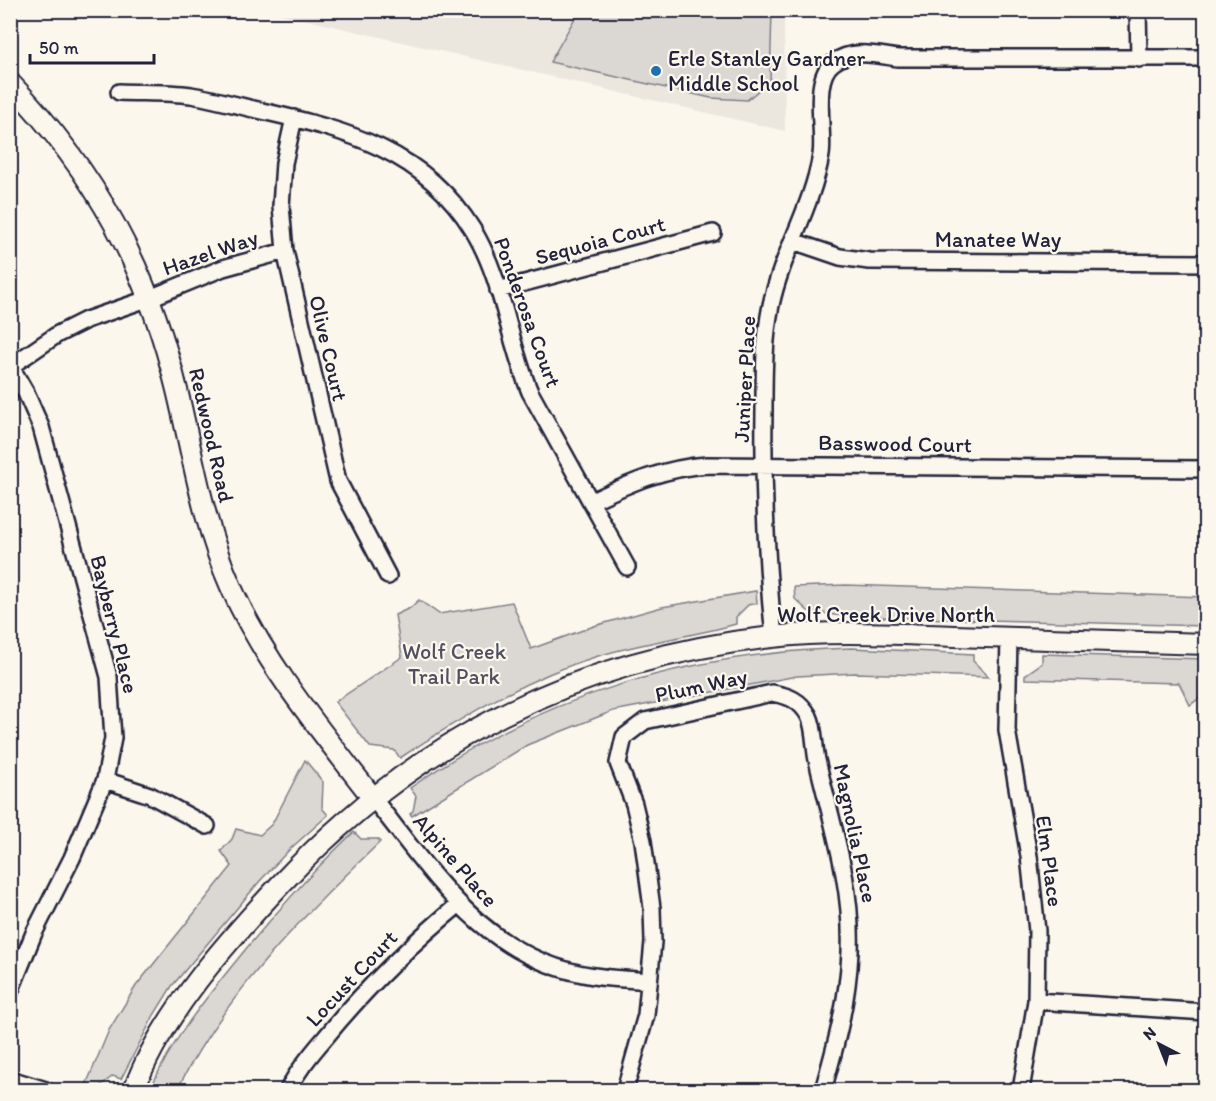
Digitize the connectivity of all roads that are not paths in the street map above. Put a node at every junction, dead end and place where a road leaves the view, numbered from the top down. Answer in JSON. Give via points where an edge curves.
{"nodes":[{"id":1,"x":1137,"y":10,"type":"edge"},
{"id":2,"x":1206,"y":58,"type":"edge"},
{"id":3,"x":1139,"y":59,"type":"junction"},
{"id":4,"x":10,"y":83,"type":"edge"},
{"id":5,"x":119,"y":92,"type":"dead end"},
{"id":6,"x":294,"y":118,"type":"junction"},
{"id":7,"x":713,"y":233,"type":"dead end"},
{"id":8,"x":793,"y":242,"type":"junction"},
{"id":9,"x":285,"y":251,"type":"junction"},
{"id":10,"x":1206,"y":263,"type":"edge"},
{"id":11,"x":498,"y":290,"type":"junction"},
{"id":12,"x":150,"y":298,"type":"junction"},
{"id":13,"x":11,"y":366,"type":"edge"},
{"id":14,"x":763,"y":465,"type":"junction"},
{"id":15,"x":1206,"y":469,"type":"edge"},
{"id":16,"x":592,"y":501,"type":"junction"},
{"id":17,"x":627,"y":567,"type":"dead end"},
{"id":18,"x":388,"y":576,"type":"dead end"},
{"id":19,"x":774,"y":637,"type":"junction"},
{"id":20,"x":1009,"y":638,"type":"junction"},
{"id":21,"x":1206,"y":644,"type":"edge"},
{"id":22,"x":793,"y":697,"type":"joint"},
{"id":23,"x":105,"y":780,"type":"junction"},
{"id":24,"x":372,"y":797,"type":"junction"},
{"id":25,"x":207,"y":826,"type":"dead end"},
{"id":26,"x":458,"y":905,"type":"junction"},
{"id":27,"x":649,"y":981,"type":"junction"},
{"id":28,"x":10,"y":992,"type":"edge"},
{"id":29,"x":1036,"y":1001,"type":"junction"},
{"id":30,"x":1206,"y":1012,"type":"edge"},
{"id":31,"x":10,"y":1079,"type":"edge"},
{"id":32,"x":46,"y":1090,"type":"edge"},
{"id":33,"x":134,"y":1090,"type":"edge"},
{"id":34,"x":288,"y":1090,"type":"edge"},
{"id":35,"x":625,"y":1090,"type":"edge"},
{"id":36,"x":823,"y":1090,"type":"edge"},
{"id":37,"x":1021,"y":1090,"type":"edge"}],
"edges":[{"from":1,"to":3,"type":"street"},
{"from":2,"to":3,"type":"street"},
{"from":3,"to":8,"type":"street","name":"Juniper Place","via":[[898,58],[856,53],[831,63],[820,84],[822,151],[817,177]]},
{"from":4,"to":12,"type":"street","name":"Redwood Road","via":[[58,136],[91,182]]},
{"from":5,"to":6,"type":"street","name":"Ponderosa Court","via":[[191,95]]},
{"from":6,"to":9,"type":"street","name":"Olive Court","via":[[284,163],[281,206]]},
{"from":6,"to":11,"type":"street","name":"Ponderosa Court","via":[[367,140],[429,178],[453,201],[473,230]]},
{"from":7,"to":11,"type":"street","name":"Sequoia Court"},
{"from":8,"to":10,"type":"street","name":"Manatee Way","via":[[869,261]]},
{"from":8,"to":14,"type":"street","name":"Juniper Place","via":[[771,306],[764,380]]},
{"from":9,"to":12,"type":"street","name":"Hazel Way","via":[[223,268]]},
{"from":9,"to":18,"type":"street","name":"Olive Court","via":[[338,481]]},
{"from":11,"to":16,"type":"street","name":"Ponderosa Court","via":[[518,364],[530,392]]},
{"from":12,"to":13,"type":"street","name":"Hazel Way","via":[[86,320]]},
{"from":12,"to":24,"type":"street","name":"Redwood Road","via":[[177,390],[208,524],[231,587],[256,635],[310,718]]},
{"from":13,"to":23,"type":"street","name":"Bayberry Place","via":[[40,426],[109,677],[113,738]]},
{"from":14,"to":15,"type":"street","name":"Basswood Court"},
{"from":14,"to":16,"type":"street","name":"Basswood Court","via":[[707,465],[662,471]]},
{"from":14,"to":19,"type":"street","name":"Juniper Place","via":[[766,560]]},
{"from":16,"to":17,"type":"street","name":"Ponderosa Court"},
{"from":19,"to":20,"type":"street","name":"Wolf Creek Drive North","via":[[827,633]]},
{"from":19,"to":24,"type":"street","name":"Wolf Creek Drive North","via":[[663,655],[547,694],[448,744]]},
{"from":20,"to":21,"type":"street","name":"Wolf Creek Drive North"},
{"from":20,"to":29,"type":"street","name":"Elm Place","via":[[1007,730],[1034,894]]},
{"from":22,"to":27,"type":"street","name":"Plum Way","via":[[772,693],[645,721],[624,737],[618,763],[643,841],[652,908]]},
{"from":22,"to":36,"type":"street","name":"Magnolia Place","via":[[809,717],[850,912],[843,1016]]},
{"from":23,"to":25,"type":"street","via":[[150,795]]},
{"from":23,"to":28,"type":"street","name":"Bayberry Place"},
{"from":24,"to":26,"type":"street","name":"Alpine Place"},
{"from":24,"to":33,"type":"street","name":"Wolf Creek Drive North","via":[[316,847],[220,954],[153,1048]]},
{"from":26,"to":27,"type":"street","name":"Alpine Place","via":[[497,937],[549,964],[594,976]]},
{"from":26,"to":34,"type":"street","name":"Locust Court","via":[[363,993],[307,1060]]},
{"from":27,"to":35,"type":"street","via":[[646,1015]]},
{"from":29,"to":30,"type":"street"},
{"from":29,"to":37,"type":"street","name":"Elm Place"},
{"from":31,"to":32,"type":"street"}]}
